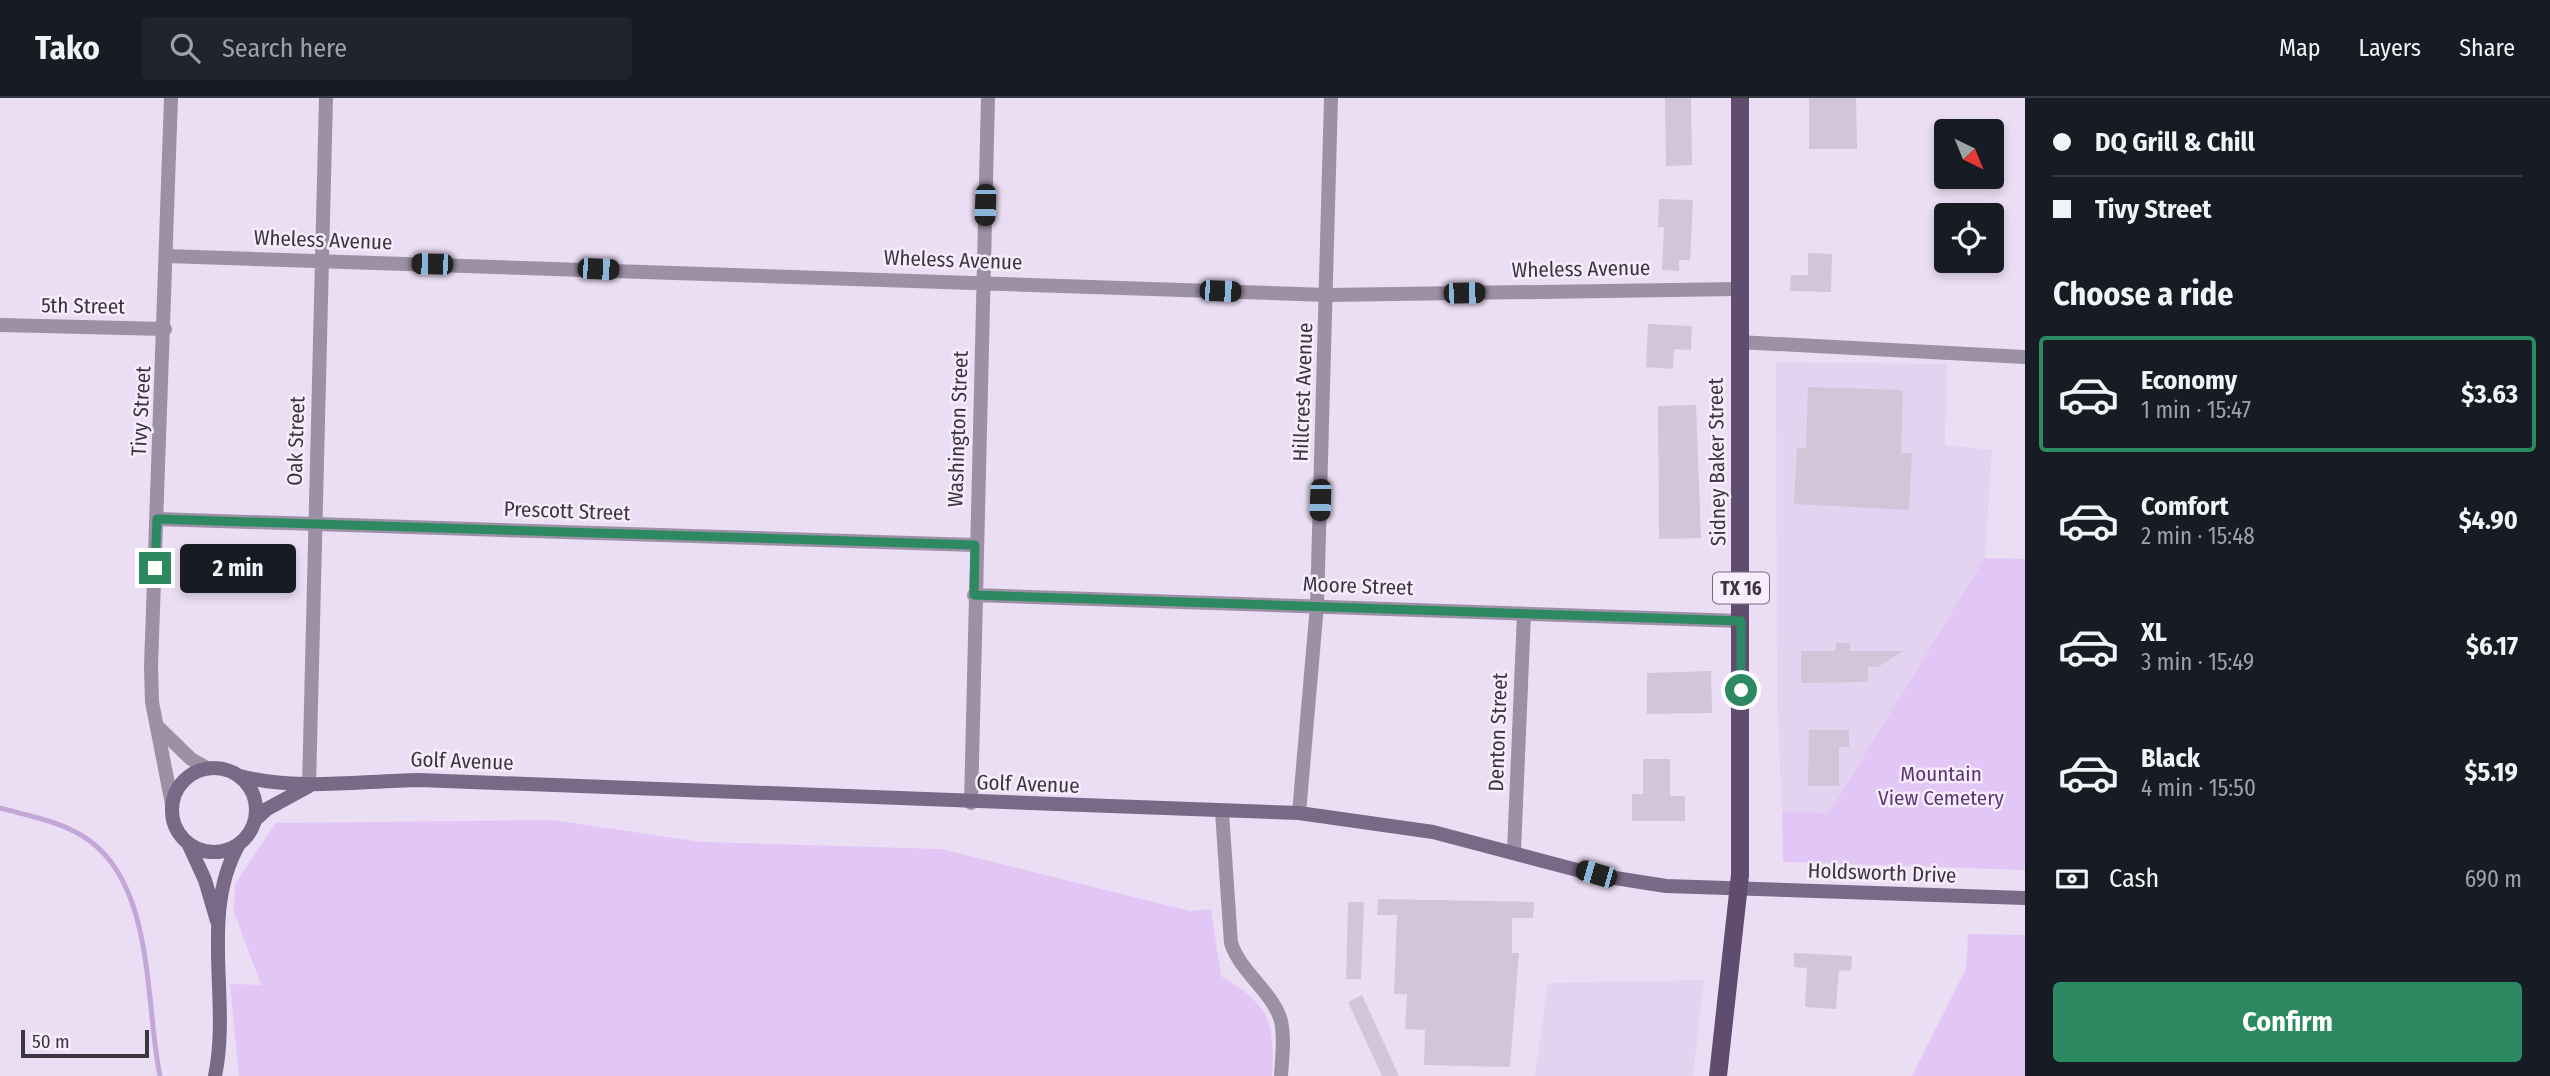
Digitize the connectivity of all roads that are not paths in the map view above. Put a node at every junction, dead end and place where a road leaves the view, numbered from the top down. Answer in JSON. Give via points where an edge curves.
{"nodes":[{"id":1,"x":171,"y":98,"type":"edge"},
{"id":2,"x":326,"y":98,"type":"edge"},
{"id":3,"x":988,"y":98,"type":"edge"},
{"id":4,"x":1331,"y":98,"type":"edge"},
{"id":5,"x":1740,"y":98,"type":"edge"},
{"id":6,"x":166,"y":256,"type":"junction"},
{"id":7,"x":322,"y":261,"type":"junction"},
{"id":8,"x":983,"y":281,"type":"junction"},
{"id":9,"x":1738,"y":289,"type":"junction"},
{"id":10,"x":1328,"y":295,"type":"junction"},
{"id":11,"x":0,"y":326,"type":"edge"},
{"id":12,"x":165,"y":329,"type":"junction"},
{"id":13,"x":1738,"y":342,"type":"junction"},
{"id":14,"x":2025,"y":357,"type":"edge"},
{"id":15,"x":157,"y":519,"type":"junction"},
{"id":16,"x":314,"y":524,"type":"junction"},
{"id":17,"x":975,"y":545,"type":"junction"},
{"id":18,"x":974,"y":595,"type":"junction"},
{"id":19,"x":1317,"y":605,"type":"junction"},
{"id":20,"x":1524,"y":614,"type":"junction"},
{"id":21,"x":1741,"y":621,"type":"junction"},
{"id":22,"x":157,"y":726,"type":"junction"},
{"id":23,"x":207,"y":768,"type":"junction"},
{"id":24,"x":240,"y":776,"type":"junction"},
{"id":25,"x":309,"y":786,"type":"junction"},
{"id":26,"x":971,"y":803,"type":"junction"},
{"id":27,"x":172,"y":804,"type":"junction"},
{"id":28,"x":1222,"y":812,"type":"junction"},
{"id":29,"x":1299,"y":813,"type":"junction"},
{"id":30,"x":255,"y":820,"type":"junction"},
{"id":31,"x":188,"y":843,"type":"junction"},
{"id":32,"x":240,"y":843,"type":"junction"},
{"id":33,"x":1514,"y":851,"type":"junction"},
{"id":34,"x":1738,"y":889,"type":"junction"},
{"id":35,"x":2025,"y":898,"type":"edge"},
{"id":36,"x":217,"y":922,"type":"junction"},
{"id":37,"x":215,"y":1076,"type":"edge"},
{"id":38,"x":1281,"y":1076,"type":"edge"},
{"id":39,"x":1718,"y":1076,"type":"edge"}],
"edges":[{"from":1,"to":6,"type":"street","name":"Tivy Street"},
{"from":2,"to":7,"type":"street","name":"Oak Street"},
{"from":3,"to":8,"type":"street","name":"Washington Street"},
{"from":4,"to":10,"type":"street","name":"Hillcrest Avenue"},
{"from":5,"to":9,"type":"main road","name":"Sidney Baker Street","number":"TX 16"},
{"from":6,"to":7,"type":"street","name":"Wheless Avenue"},
{"from":6,"to":12,"type":"street","name":"Tivy Street"},
{"from":7,"to":8,"type":"street","name":"Wheless Avenue"},
{"from":7,"to":16,"type":"street","name":"Oak Street"},
{"from":8,"to":10,"type":"street","name":"Wheless Avenue"},
{"from":8,"to":17,"type":"street","name":"Washington Street"},
{"from":9,"to":10,"type":"street","name":"Wheless Avenue"},
{"from":9,"to":13,"type":"main road","name":"Sidney Baker Street","number":"TX 16"},
{"from":10,"to":19,"type":"street","name":"Hillcrest Avenue"},
{"from":11,"to":12,"type":"street","name":"5th Street"},
{"from":12,"to":15,"type":"street","name":"Tivy Street"},
{"from":13,"to":14,"type":"street"},
{"from":13,"to":21,"type":"main road","name":"Sidney Baker Street","number":"TX 16"},
{"from":15,"to":16,"type":"street","name":"Prescott Street"},
{"from":15,"to":22,"type":"street","name":"Tivy Street","via":[[151,666]]},
{"from":16,"to":17,"type":"street","name":"Prescott Street"},
{"from":16,"to":25,"type":"street","name":"Oak Street"},
{"from":17,"to":18,"type":"street","name":"Washington Street"},
{"from":18,"to":19,"type":"street","name":"Moore Street"},
{"from":18,"to":26,"type":"street","name":"Washington Street"},
{"from":19,"to":20,"type":"street","name":"Moore Street"},
{"from":19,"to":29,"type":"street","name":"Hillcrest Avenue"},
{"from":20,"to":21,"type":"street","name":"Moore Street"},
{"from":20,"to":33,"type":"street","name":"Denton Street"},
{"from":21,"to":34,"type":"main road","name":"Sidney Baker Street","number":"TX 16"},
{"from":22,"to":23,"type":"street"},
{"from":22,"to":27,"type":"street","name":"Tivy Street"},
{"from":23,"to":24,"type":"main road"},
{"from":23,"to":27,"type":"main road","via":[[184,780]]},
{"from":24,"to":25,"type":"main road","name":"Golf Avenue"},
{"from":24,"to":30,"type":"main road","via":[[255,799]]},
{"from":25,"to":26,"type":"main road","name":"Golf Avenue","via":[[418,780]]},
{"from":25,"to":30,"type":"main road","name":"Golf Avenue"},
{"from":26,"to":28,"type":"main road","name":"Golf Avenue"},
{"from":27,"to":31,"type":"main road","via":[[178,832]]},
{"from":28,"to":29,"type":"main road","name":"Golf Avenue"},
{"from":28,"to":38,"type":"street","via":[[1231,943],[1236,958],[1280,1018]]},
{"from":29,"to":33,"type":"main road","name":"Golf Avenue","via":[[1433,832]]},
{"from":30,"to":32,"type":"main road"},
{"from":31,"to":32,"type":"main road","via":[[211,852]]},
{"from":31,"to":36,"type":"main road"},
{"from":32,"to":36,"type":"main road","via":[[228,864]]},
{"from":33,"to":34,"type":"main road","name":"Golf Avenue","via":[[1596,874],[1655,884]]},
{"from":34,"to":35,"type":"main road","name":"Holdsworth Drive"},
{"from":34,"to":39,"type":"main road","name":"Sidney Baker Street","number":"TX 16"},
{"from":36,"to":37,"type":"main road","via":[[220,1028]]}]}
